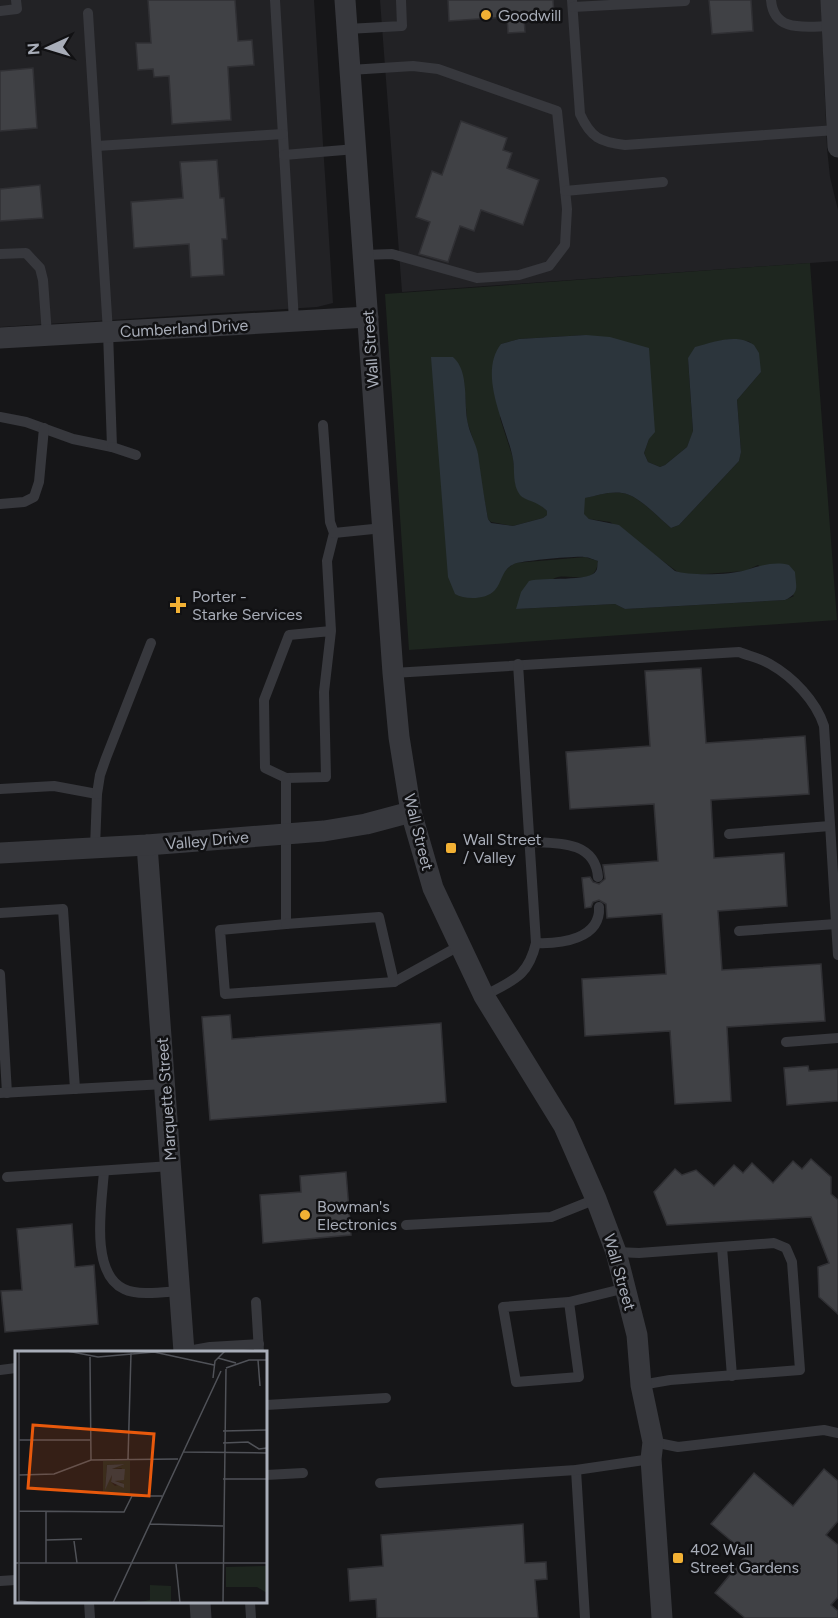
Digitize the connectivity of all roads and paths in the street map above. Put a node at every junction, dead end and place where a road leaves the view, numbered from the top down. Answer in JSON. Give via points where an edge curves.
{"nodes":[{"id":1,"x":16,"y":0,"type":"edge"},
{"id":2,"x":275,"y":0,"type":"edge"},
{"id":3,"x":345,"y":0,"type":"edge"},
{"id":4,"x":401,"y":0,"type":"edge"},
{"id":5,"x":771,"y":0,"type":"edge"},
{"id":6,"x":831,"y":0,"type":"edge"},
{"id":7,"x":686,"y":1,"type":"edge"},
{"id":8,"x":573,"y":4,"type":"edge"},
{"id":9,"x":0,"y":11,"type":"edge"},
{"id":10,"x":88,"y":13,"type":"dead end"},
{"id":11,"x":832,"y":26,"type":"junction"},
{"id":12,"x":347,"y":29,"type":"junction"},
{"id":13,"x":350,"y":70,"type":"junction"},
{"id":14,"x":837,"y":126,"type":"edge"},
{"id":15,"x":283,"y":134,"type":"junction"},
{"id":16,"x":96,"y":146,"type":"junction"},
{"id":17,"x":356,"y":149,"type":"junction"},
{"id":18,"x":284,"y":155,"type":"junction"},
{"id":19,"x":663,"y":183,"type":"dead end"},
{"id":20,"x":566,"y":191,"type":"junction"},
{"id":21,"x":0,"y":254,"type":"edge"},
{"id":22,"x":364,"y":255,"type":"junction"},
{"id":23,"x":368,"y":317,"type":"junction"},
{"id":24,"x":294,"y":321,"type":"junction"},
{"id":25,"x":108,"y":332,"type":"junction"},
{"id":26,"x":47,"y":335,"type":"junction"},
{"id":27,"x":0,"y":338,"type":"edge"},
{"id":28,"x":0,"y":417,"type":"edge"},
{"id":29,"x":323,"y":425,"type":"dead end"},
{"id":30,"x":44,"y":428,"type":"junction"},
{"id":31,"x":112,"y":447,"type":"junction"},
{"id":32,"x":136,"y":455,"type":"dead end"},
{"id":33,"x":0,"y":504,"type":"edge"},
{"id":34,"x":383,"y":528,"type":"junction"},
{"id":35,"x":334,"y":533,"type":"junction"},
{"id":36,"x":331,"y":631,"type":"junction"},
{"id":37,"x":151,"y":643,"type":"dead end"},
{"id":38,"x":518,"y":664,"type":"junction"},
{"id":39,"x":393,"y":673,"type":"junction"},
{"id":40,"x":286,"y":778,"type":"junction"},
{"id":41,"x":0,"y":789,"type":"edge"},
{"id":42,"x":97,"y":794,"type":"junction"},
{"id":43,"x":411,"y":812,"type":"junction"},
{"id":44,"x":830,"y":826,"type":"junction"},
{"id":45,"x":288,"y":834,"type":"junction"},
{"id":46,"x":729,"y":834,"type":"dead end"},
{"id":47,"x":531,"y":842,"type":"junction"},
{"id":48,"x":147,"y":845,"type":"junction"},
{"id":49,"x":95,"y":848,"type":"junction"},
{"id":50,"x":0,"y":853,"type":"edge"},
{"id":51,"x":598,"y":877,"type":"dead end"},
{"id":52,"x":599,"y":907,"type":"dead end"},
{"id":53,"x":0,"y":913,"type":"edge"},
{"id":54,"x":286,"y":924,"type":"junction"},
{"id":55,"x":836,"y":924,"type":"junction"},
{"id":56,"x":739,"y":931,"type":"dead end"},
{"id":57,"x":536,"y":943,"type":"junction"},
{"id":58,"x":459,"y":946,"type":"junction"},
{"id":59,"x":838,"y":955,"type":"edge"},
{"id":60,"x":0,"y":974,"type":"edge"},
{"id":61,"x":394,"y":982,"type":"junction"},
{"id":62,"x":484,"y":996,"type":"junction"},
{"id":63,"x":838,"y":1038,"type":"edge"},
{"id":64,"x":786,"y":1042,"type":"dead end"},
{"id":65,"x":165,"y":1084,"type":"junction"},
{"id":66,"x":75,"y":1089,"type":"junction"},
{"id":67,"x":3,"y":1093,"type":"edge"},
{"id":68,"x":171,"y":1166,"type":"junction"},
{"id":69,"x":104,"y":1171,"type":"junction"},
{"id":70,"x":7,"y":1178,"type":"dead end"},
{"id":71,"x":596,"y":1199,"type":"junction"},
{"id":72,"x":406,"y":1225,"type":"dead end"},
{"id":73,"x":722,"y":1247,"type":"junction"},
{"id":74,"x":616,"y":1252,"type":"junction"},
{"id":75,"x":626,"y":1288,"type":"junction"},
{"id":76,"x":180,"y":1291,"type":"junction"},
{"id":77,"x":256,"y":1302,"type":"dead end"},
{"id":78,"x":569,"y":1302,"type":"junction"},
{"id":79,"x":259,"y":1348,"type":"edge"},
{"id":80,"x":183,"y":1351,"type":"edge"},
{"id":81,"x":188,"y":1351,"type":"edge"},
{"id":82,"x":15,"y":1368,"type":"edge"},
{"id":83,"x":0,"y":1370,"type":"edge"},
{"id":84,"x":732,"y":1376,"type":"junction"},
{"id":85,"x":641,"y":1385,"type":"junction"},
{"id":86,"x":386,"y":1398,"type":"dead end"},
{"id":87,"x":267,"y":1405,"type":"edge"},
{"id":88,"x":838,"y":1433,"type":"edge"},
{"id":89,"x":652,"y":1450,"type":"junction"},
{"id":90,"x":576,"y":1470,"type":"junction"},
{"id":91,"x":303,"y":1473,"type":"dead end"},
{"id":92,"x":267,"y":1475,"type":"edge"},
{"id":93,"x":380,"y":1483,"type":"dead end"},
{"id":94,"x":15,"y":1580,"type":"edge"},
{"id":95,"x":0,"y":1581,"type":"edge"},
{"id":96,"x":89,"y":1603,"type":"edge"},
{"id":97,"x":200,"y":1603,"type":"edge"},
{"id":98,"x":250,"y":1603,"type":"edge"},
{"id":99,"x":90,"y":1618,"type":"edge"},
{"id":100,"x":201,"y":1618,"type":"edge"},
{"id":101,"x":251,"y":1618,"type":"edge"},
{"id":102,"x":585,"y":1618,"type":"edge"},
{"id":103,"x":662,"y":1618,"type":"edge"}],
"edges":[{"from":1,"to":9,"type":"lane","via":[[17,9]]},
{"from":2,"to":15,"type":"lane"},
{"from":3,"to":12,"type":"street","name":"Wall Street"},
{"from":4,"to":12,"type":"lane","via":[[402,26]]},
{"from":5,"to":11,"type":"lane","via":[[777,18],[785,24]]},
{"from":6,"to":11,"type":"street"},
{"from":7,"to":8,"type":"lane"},
{"from":8,"to":14,"type":"lane","via":[[580,114],[596,138],[625,145]]},
{"from":10,"to":16,"type":"lane"},
{"from":11,"to":14,"type":"street"},
{"from":12,"to":13,"type":"street","name":"Wall Street"},
{"from":13,"to":17,"type":"street","name":"Wall Street"},
{"from":13,"to":20,"type":"lane","via":[[413,66],[438,69],[557,111]]},
{"from":15,"to":16,"type":"lane"},
{"from":15,"to":18,"type":"lane"},
{"from":16,"to":25,"type":"lane"},
{"from":17,"to":18,"type":"lane"},
{"from":17,"to":22,"type":"street","name":"Wall Street"},
{"from":18,"to":24,"type":"lane"},
{"from":19,"to":20,"type":"lane"},
{"from":20,"to":22,"type":"lane","via":[[565,245],[549,266],[519,275],[477,278],[392,254]]},
{"from":21,"to":26,"type":"lane","via":[[26,254],[40,268]]},
{"from":22,"to":23,"type":"street","name":"Wall Street"},
{"from":23,"to":24,"type":"street","name":"Cumberland Drive"},
{"from":23,"to":34,"type":"street","name":"Wall Street"},
{"from":24,"to":25,"type":"street","name":"Cumberland Drive"},
{"from":25,"to":26,"type":"street","name":"Cumberland Drive"},
{"from":25,"to":31,"type":"lane"},
{"from":26,"to":27,"type":"street","name":"Cumberland Drive"},
{"from":28,"to":30,"type":"lane"},
{"from":29,"to":35,"type":"lane"},
{"from":30,"to":31,"type":"lane"},
{"from":30,"to":33,"type":"lane","via":[[34,497]]},
{"from":31,"to":32,"type":"lane"},
{"from":34,"to":35,"type":"lane"},
{"from":34,"to":39,"type":"street","name":"Wall Street"},
{"from":35,"to":36,"type":"lane","via":[[327,561]]},
{"from":36,"to":40,"type":"lane","via":[[324,692],[326,777]]},
{"from":36,"to":40,"type":"lane","via":[[290,635],[264,700],[265,768]]},
{"from":37,"to":42,"type":"lane","via":[[100,774]]},
{"from":38,"to":39,"type":"lane"},
{"from":38,"to":44,"type":"lane","via":[[739,652],[769,664],[793,682],[819,710],[824,726]]},
{"from":38,"to":47,"type":"lane"},
{"from":39,"to":43,"type":"street","name":"Wall Street"},
{"from":40,"to":45,"type":"lane"},
{"from":41,"to":42,"type":"lane","via":[[54,786]]},
{"from":42,"to":49,"type":"lane"},
{"from":43,"to":45,"type":"street","name":"Valley Drive","via":[[366,824]]},
{"from":43,"to":58,"type":"street","name":"Wall Street","via":[[433,888]]},
{"from":44,"to":46,"type":"lane"},
{"from":44,"to":55,"type":"lane"},
{"from":45,"to":48,"type":"street","name":"Valley Drive"},
{"from":45,"to":54,"type":"lane"},
{"from":47,"to":51,"type":"lane","via":[[579,847],[591,856]]},
{"from":47,"to":57,"type":"lane"},
{"from":48,"to":49,"type":"street","name":"Valley Drive"},
{"from":48,"to":65,"type":"street","name":"Marquette Street"},
{"from":49,"to":50,"type":"street","name":"Valley Drive"},
{"from":52,"to":57,"type":"lane","via":[[600,918],[592,930],[553,944]]},
{"from":53,"to":66,"type":"lane","via":[[63,909]]},
{"from":54,"to":61,"type":"lane","via":[[379,917]]},
{"from":54,"to":61,"type":"lane","via":[[220,930],[225,994]]},
{"from":55,"to":56,"type":"lane"},
{"from":55,"to":59,"type":"lane"},
{"from":57,"to":62,"type":"lane","via":[[532,960],[520,976]]},
{"from":58,"to":61,"type":"lane"},
{"from":58,"to":62,"type":"street","name":"Wall Street"},
{"from":60,"to":67,"type":"lane"},
{"from":62,"to":71,"type":"street","name":"Wall Street","via":[[564,1126]]},
{"from":63,"to":64,"type":"lane"},
{"from":65,"to":66,"type":"lane"},
{"from":65,"to":68,"type":"street","name":"Marquette Street"},
{"from":66,"to":67,"type":"lane"},
{"from":68,"to":69,"type":"lane"},
{"from":68,"to":76,"type":"street","name":"Marquette Street"},
{"from":69,"to":70,"type":"lane"},
{"from":69,"to":76,"type":"lane","via":[[100,1248],[106,1273],[123,1289],[149,1294]]},
{"from":71,"to":72,"type":"lane","via":[[551,1217]]},
{"from":71,"to":74,"type":"street","name":"Wall Street"},
{"from":73,"to":74,"type":"lane","via":[[639,1254]]},
{"from":73,"to":84,"type":"lane"},
{"from":73,"to":84,"type":"lane","via":[[780,1245],[792,1262],[800,1370]]},
{"from":74,"to":75,"type":"street","name":"Wall Street"},
{"from":75,"to":78,"type":"lane"},
{"from":75,"to":85,"type":"street","name":"Wall Street","via":[[637,1335]]},
{"from":76,"to":80,"type":"street","name":"Marquette Street"},
{"from":77,"to":79,"type":"lane"},
{"from":78,"to":78,"type":"lane","via":[[579,1377],[516,1382],[503,1307]]},
{"from":79,"to":81,"type":"lane","via":[[210,1347]]},
{"from":82,"to":83,"type":"lane"},
{"from":84,"to":85,"type":"lane"},
{"from":85,"to":89,"type":"street","name":"Wall Street"},
{"from":86,"to":87,"type":"lane"},
{"from":88,"to":89,"type":"lane","via":[[824,1430]]},
{"from":89,"to":90,"type":"lane","via":[[622,1465]]},
{"from":89,"to":103,"type":"street","name":"Wall Street"},
{"from":90,"to":93,"type":"lane"},
{"from":90,"to":102,"type":"lane"},
{"from":91,"to":92,"type":"lane"},
{"from":94,"to":95,"type":"lane"},
{"from":96,"to":99,"type":"lane"},
{"from":97,"to":100,"type":"street"},
{"from":98,"to":101,"type":"lane"}]}
